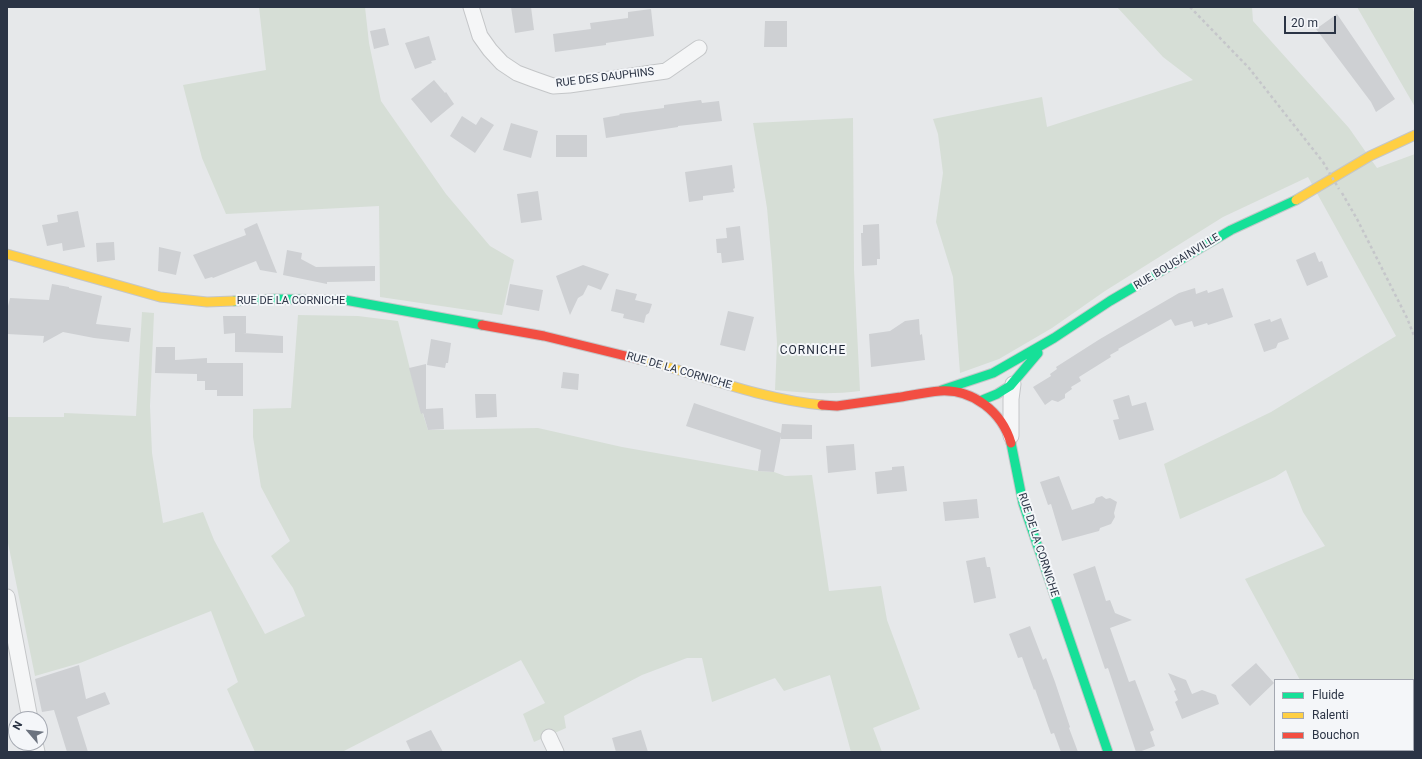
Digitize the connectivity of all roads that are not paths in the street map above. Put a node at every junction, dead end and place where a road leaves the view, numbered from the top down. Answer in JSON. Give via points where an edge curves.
{"nodes":[{"id":1,"x":471,"y":7,"type":"edge"},
{"id":2,"x":700,"y":48,"type":"dead end"},
{"id":3,"x":1415,"y":135,"type":"edge"},
{"id":4,"x":7,"y":254,"type":"edge"},
{"id":5,"x":1054,"y":338,"type":"junction"},
{"id":6,"x":993,"y":373,"type":"junction"},
{"id":7,"x":1013,"y":384,"type":"junction"},
{"id":8,"x":941,"y":390,"type":"junction"},
{"id":9,"x":980,"y":401,"type":"junction"},
{"id":10,"x":1011,"y":441,"type":"junction"},
{"id":11,"x":7,"y":597,"type":"edge"},
{"id":12,"x":28,"y":711,"type":"edge"},
{"id":13,"x":549,"y":737,"type":"dead end"},
{"id":14,"x":556,"y":752,"type":"edge"},
{"id":15,"x":1108,"y":752,"type":"edge"}],
"edges":[{"from":1,"to":2,"type":"street","name":"RUE DES DAUPHINS","via":[[480,36],[502,63],[522,75],[553,86],[666,71]]},
{"from":3,"to":5,"type":"street","name":"RUE BOUGAINVILLE","via":[[1370,156],[1295,200],[1231,230],[1110,301]]},
{"from":4,"to":8,"type":"street","name":"RUE DE LA CORNICHE","via":[[160,297],[207,302],[274,299],[345,300],[544,336],[650,362],[766,396],[803,403],[837,406]]},
{"from":5,"to":6,"type":"street","name":"RUE BOUGAINVILLE"},
{"from":5,"to":7,"type":"street","via":[[1030,361]]},
{"from":6,"to":8,"type":"street","name":"RUE BOUGAINVILLE"},
{"from":6,"to":9,"type":"street"},
{"from":7,"to":9,"type":"street"},
{"from":7,"to":10,"type":"street"},
{"from":8,"to":9,"type":"street","name":"RUE DE LA CORNICHE"},
{"from":9,"to":10,"type":"street","name":"RUE DE LA CORNICHE","via":[[1000,419]]},
{"from":10,"to":15,"type":"street","name":"RUE DE LA CORNICHE","via":[[1023,503]]},
{"from":11,"to":12,"type":"street"},
{"from":13,"to":14,"type":"street"}]}
